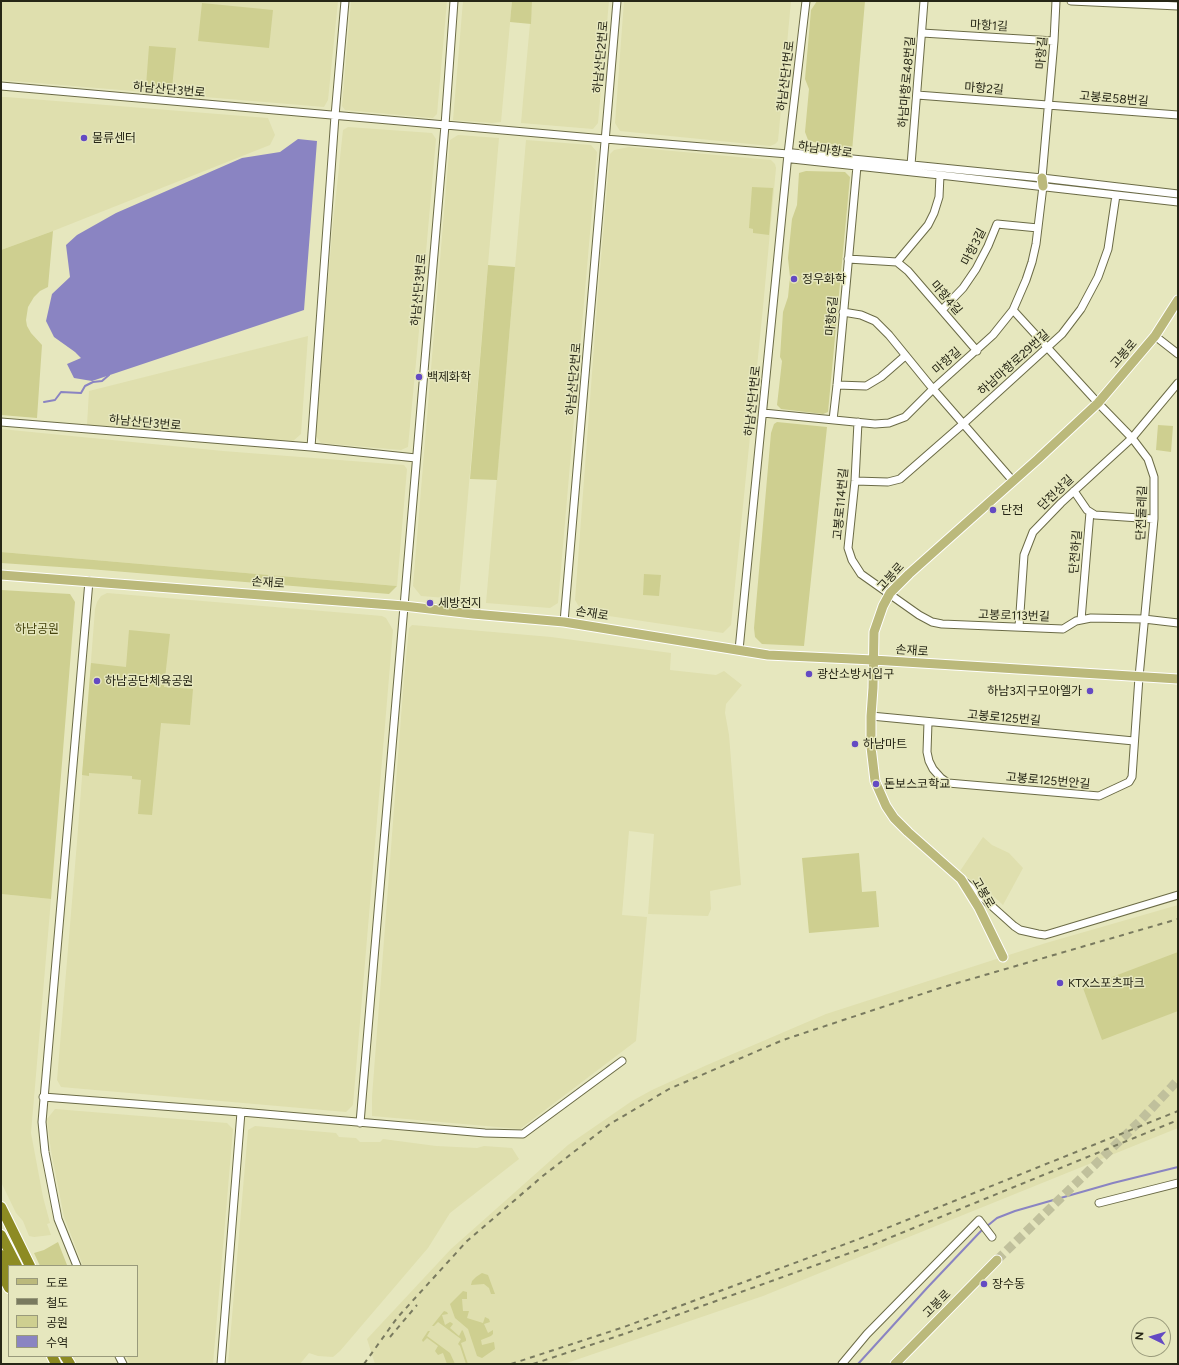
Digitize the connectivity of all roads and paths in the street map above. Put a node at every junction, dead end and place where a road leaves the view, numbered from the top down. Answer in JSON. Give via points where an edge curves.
{"nodes":[{"id":1,"x":345,"y":1,"type":"edge"},
{"id":2,"x":454,"y":1,"type":"edge"},
{"id":3,"x":617,"y":1,"type":"edge"},
{"id":4,"x":806,"y":1,"type":"edge"},
{"id":5,"x":924,"y":1,"type":"edge"},
{"id":6,"x":1056,"y":1,"type":"edge"},
{"id":7,"x":1071,"y":1,"type":"edge"},
{"id":8,"x":1175,"y":4,"type":"edge"},
{"id":9,"x":922,"y":33,"type":"junction"},
{"id":10,"x":1054,"y":41,"type":"junction"},
{"id":11,"x":1,"y":86,"type":"edge"},
{"id":12,"x":917,"y":95,"type":"junction"},
{"id":13,"x":1049,"y":105,"type":"junction"},
{"id":14,"x":1178,"y":115,"type":"edge"},
{"id":15,"x":335,"y":116,"type":"junction"},
{"id":16,"x":445,"y":125,"type":"junction"},
{"id":17,"x":605,"y":139,"type":"junction"},
{"id":18,"x":788,"y":154,"type":"junction"},
{"id":19,"x":911,"y":165,"type":"junction"},
{"id":20,"x":857,"y":166,"type":"junction"},
{"id":21,"x":940,"y":175,"type":"junction"},
{"id":22,"x":1042,"y":182,"type":"junction"},
{"id":23,"x":1178,"y":194,"type":"edge"},
{"id":24,"x":1116,"y":195,"type":"junction"},
{"id":25,"x":1178,"y":202,"type":"edge"},
{"id":26,"x":1038,"y":228,"type":"junction"},
{"id":27,"x":848,"y":259,"type":"junction"},
{"id":28,"x":897,"y":262,"type":"junction"},
{"id":29,"x":1178,"y":300,"type":"edge"},
{"id":30,"x":942,"y":310,"type":"junction"},
{"id":31,"x":1013,"y":310,"type":"junction"},
{"id":32,"x":843,"y":312,"type":"junction"},
{"id":33,"x":1155,"y":336,"type":"junction"},
{"id":34,"x":1048,"y":348,"type":"junction"},
{"id":35,"x":977,"y":351,"type":"junction"},
{"id":36,"x":1178,"y":354,"type":"edge"},
{"id":37,"x":905,"y":356,"type":"junction"},
{"id":38,"x":1178,"y":383,"type":"edge"},
{"id":39,"x":837,"y":385,"type":"junction"},
{"id":40,"x":932,"y":389,"type":"junction"},
{"id":41,"x":1098,"y":403,"type":"junction"},
{"id":42,"x":763,"y":413,"type":"junction"},
{"id":43,"x":833,"y":420,"type":"junction"},
{"id":44,"x":1,"y":422,"type":"edge"},
{"id":45,"x":858,"y":422,"type":"junction"},
{"id":46,"x":963,"y":424,"type":"junction"},
{"id":47,"x":1132,"y":438,"type":"junction"},
{"id":48,"x":311,"y":447,"type":"junction"},
{"id":49,"x":416,"y":458,"type":"junction"},
{"id":50,"x":855,"y":481,"type":"junction"},
{"id":51,"x":1013,"y":481,"type":"junction"},
{"id":52,"x":1074,"y":492,"type":"junction"},
{"id":53,"x":1090,"y":512,"type":"junction"},
{"id":54,"x":1154,"y":519,"type":"junction"},
{"id":55,"x":1,"y":575,"type":"edge"},
{"id":56,"x":89,"y":581,"type":"junction"},
{"id":57,"x":890,"y":594,"type":"junction"},
{"id":58,"x":404,"y":606,"type":"junction"},
{"id":59,"x":1144,"y":619,"type":"junction"},
{"id":60,"x":1081,"y":620,"type":"junction"},
{"id":61,"x":564,"y":622,"type":"junction"},
{"id":62,"x":1178,"y":623,"type":"edge"},
{"id":63,"x":1019,"y":627,"type":"junction"},
{"id":64,"x":739,"y":650,"type":"junction"},
{"id":65,"x":873,"y":660,"type":"junction"},
{"id":66,"x":1138,"y":677,"type":"junction"},
{"id":67,"x":1178,"y":679,"type":"edge"},
{"id":68,"x":871,"y":716,"type":"junction"},
{"id":69,"x":928,"y":722,"type":"junction"},
{"id":70,"x":1134,"y":741,"type":"junction"},
{"id":71,"x":961,"y":879,"type":"junction"},
{"id":72,"x":1178,"y":895,"type":"edge"},
{"id":73,"x":1003,"y":957,"type":"dead end"},
{"id":74,"x":622,"y":1061,"type":"dead end"},
{"id":75,"x":43,"y":1097,"type":"junction"},
{"id":76,"x":241,"y":1112,"type":"junction"},
{"id":77,"x":360,"y":1123,"type":"junction"},
{"id":78,"x":1178,"y":1182,"type":"edge"},
{"id":79,"x":1099,"y":1203,"type":"dead end"},
{"id":80,"x":1,"y":1207,"type":"edge"},
{"id":81,"x":1,"y":1235,"type":"edge"},
{"id":82,"x":991,"y":1235,"type":"dead end"},
{"id":83,"x":1,"y":1255,"type":"edge"},
{"id":84,"x":997,"y":1260,"type":"tunnel mouth"},
{"id":85,"x":16,"y":1265,"type":"edge"},
{"id":86,"x":30,"y":1265,"type":"edge"},
{"id":87,"x":77,"y":1265,"type":"edge"},
{"id":88,"x":8,"y":1269,"type":"edge"},
{"id":89,"x":1,"y":1273,"type":"edge"},
{"id":90,"x":8,"y":1286,"type":"edge"},
{"id":91,"x":221,"y":1364,"type":"edge"},
{"id":92,"x":842,"y":1364,"type":"edge"},
{"id":93,"x":895,"y":1364,"type":"edge"}],
"edges":[{"from":1,"to":15,"type":"street"},
{"from":2,"to":16,"type":"street","name":"하남산단3번로"},
{"from":3,"to":17,"type":"street","name":"하남산단2번로"},
{"from":4,"to":18,"type":"street","name":"하남산단1번로"},
{"from":5,"to":9,"type":"street","name":"하남마항로48번길"},
{"from":6,"to":10,"type":"street","name":"마항길"},
{"from":7,"to":8,"type":"street"},
{"from":9,"to":10,"type":"street","name":"마항1길"},
{"from":9,"to":12,"type":"street","name":"하남마항로48번길"},
{"from":10,"to":13,"type":"street","name":"마항길"},
{"from":11,"to":15,"type":"street","name":"하남산단3번로"},
{"from":12,"to":13,"type":"street","name":"마항2길"},
{"from":12,"to":19,"type":"street","name":"하남마항로48번길"},
{"from":13,"to":14,"type":"street","name":"고봉로58번길"},
{"from":13,"to":22,"type":"street","name":"마항길"},
{"from":15,"to":16,"type":"street","name":"하남산단3번로"},
{"from":15,"to":48,"type":"street"},
{"from":16,"to":17,"type":"street"},
{"from":16,"to":49,"type":"street","name":"하남산단3번로"},
{"from":17,"to":18,"type":"street"},
{"from":17,"to":61,"type":"street","name":"하남산단2번로"},
{"from":18,"to":19,"type":"street","name":"하남마항로"},
{"from":18,"to":20,"type":"street","name":"하남마항로","via":[[792,159]]},
{"from":18,"to":42,"type":"street","name":"하남산단1번로"},
{"from":19,"to":22,"type":"street","name":"하남마항로"},
{"from":20,"to":21,"type":"street","name":"하남마항로"},
{"from":20,"to":27,"type":"street","name":"마항6길"},
{"from":21,"to":22,"type":"street","name":"하남마항로"},
{"from":21,"to":28,"type":"street","via":[[939,197],[934,213],[928,225]]},
{"from":22,"to":23,"type":"street","name":"하남마항로"},
{"from":22,"to":24,"type":"street","name":"하남마항로"},
{"from":22,"to":26,"type":"street","name":"마항길"},
{"from":24,"to":25,"type":"street","name":"하남마항로"},
{"from":24,"to":34,"type":"street","name":"하남마항로29번길","via":[[1108,249],[1098,277],[1081,309]]},
{"from":26,"to":30,"type":"street","name":"마항3길","via":[[997,224],[976,269]]},
{"from":26,"to":31,"type":"street","name":"마항길","via":[[1032,262]]},
{"from":27,"to":28,"type":"street"},
{"from":27,"to":32,"type":"street","name":"마항6길"},
{"from":28,"to":30,"type":"street","name":"마항4길"},
{"from":29,"to":33,"type":"main road","name":"고봉로"},
{"from":30,"to":35,"type":"street","name":"마항4길"},
{"from":31,"to":34,"type":"street","name":"단전둘레길"},
{"from":31,"to":35,"type":"street","name":"마항길","via":[[993,336]]},
{"from":32,"to":37,"type":"street","via":[[875,321]]},
{"from":32,"to":39,"type":"street","name":"마항6길"},
{"from":33,"to":36,"type":"street"},
{"from":33,"to":41,"type":"main road","name":"고봉로"},
{"from":34,"to":41,"type":"street","name":"단전둘레길"},
{"from":34,"to":46,"type":"street","name":"하남마항로29번길"},
{"from":35,"to":40,"type":"street","name":"마항길"},
{"from":37,"to":39,"type":"street","via":[[881,378],[866,386]]},
{"from":37,"to":40,"type":"street"},
{"from":38,"to":47,"type":"street","name":"단전상길"},
{"from":39,"to":43,"type":"street","name":"마항6길"},
{"from":40,"to":45,"type":"street","name":"마항길","via":[[904,417],[889,423]]},
{"from":40,"to":46,"type":"street"},
{"from":41,"to":47,"type":"street","name":"단전둘레길"},
{"from":41,"to":51,"type":"main road","name":"고봉로"},
{"from":42,"to":43,"type":"street","name":"마항길"},
{"from":42,"to":64,"type":"street","name":"하남산단1번로"},
{"from":43,"to":45,"type":"street","name":"마항길"},
{"from":44,"to":48,"type":"street","name":"하남산단3번로"},
{"from":45,"to":50,"type":"street","name":"고봉로114번길"},
{"from":46,"to":50,"type":"street","name":"하남마항로29번길","via":[[900,478],[888,482]]},
{"from":46,"to":51,"type":"street"},
{"from":47,"to":52,"type":"street","name":"단전상길"},
{"from":47,"to":54,"type":"street","name":"단전둘레길","via":[[1148,459],[1154,477]]},
{"from":48,"to":49,"type":"street","name":"하남산단3번로"},
{"from":49,"to":58,"type":"street","name":"하남산단3번로"},
{"from":50,"to":57,"type":"street","name":"고봉로114번길","via":[[848,548],[861,574]]},
{"from":51,"to":57,"type":"main road","name":"고봉로"},
{"from":52,"to":53,"type":"street"},
{"from":52,"to":63,"type":"street","name":"단전상길","via":[[1033,532],[1024,555]]},
{"from":53,"to":54,"type":"street","via":[[1095,515]]},
{"from":53,"to":60,"type":"street","name":"단전하길"},
{"from":54,"to":59,"type":"street","name":"단전둘레길"},
{"from":55,"to":56,"type":"main road","name":"손재로"},
{"from":56,"to":58,"type":"main road","name":"손재로"},
{"from":56,"to":75,"type":"street"},
{"from":57,"to":63,"type":"street","name":"고봉로113번길","via":[[932,622]]},
{"from":57,"to":65,"type":"main road","name":"고봉로","via":[[874,632]]},
{"from":58,"to":61,"type":"main road","name":"손재로"},
{"from":58,"to":77,"type":"street","name":"하남산단3번로"},
{"from":59,"to":60,"type":"street","name":"고봉로113번길"},
{"from":59,"to":62,"type":"street"},
{"from":59,"to":66,"type":"street","name":"단전둘레길"},
{"from":60,"to":63,"type":"street","name":"고봉로113번길","via":[[1063,629]]},
{"from":61,"to":64,"type":"main road","name":"손재로"},
{"from":64,"to":65,"type":"main road","name":"손재로","via":[[768,655]]},
{"from":65,"to":66,"type":"main road","name":"손재로"},
{"from":65,"to":68,"type":"main road","name":"고봉로"},
{"from":66,"to":67,"type":"main road","name":"손재로"},
{"from":66,"to":70,"type":"street","name":"고봉로125번안길"},
{"from":68,"to":69,"type":"street","name":"고봉로125번길"},
{"from":68,"to":71,"type":"main road","name":"고봉로","via":[[875,781],[886,806],[908,832]]},
{"from":69,"to":70,"type":"street","name":"고봉로125번길"},
{"from":69,"to":70,"type":"street","name":"고봉로125번안길","via":[[926,752],[933,770],[948,783],[1099,796],[1129,782],[1132,778]]},
{"from":71,"to":72,"type":"street","via":[[1014,926],[1020,930],[1045,935]]},
{"from":71,"to":73,"type":"main road","name":"고봉로","via":[[979,908]]},
{"from":74,"to":77,"type":"street","via":[[523,1134]]},
{"from":75,"to":76,"type":"street"},
{"from":75,"to":87,"type":"street","via":[[45,1152],[58,1219]]},
{"from":76,"to":77,"type":"street"},
{"from":76,"to":91,"type":"street"},
{"from":78,"to":79,"type":"street"},
{"from":80,"to":86,"type":"highway"},
{"from":81,"to":85,"type":"highway"},
{"from":82,"to":92,"type":"street","via":[[979,1220],[867,1334]]},
{"from":83,"to":88,"type":"highway"},
{"from":84,"to":93,"type":"main road","name":"고봉로"},
{"from":89,"to":90,"type":"highway"}]}
